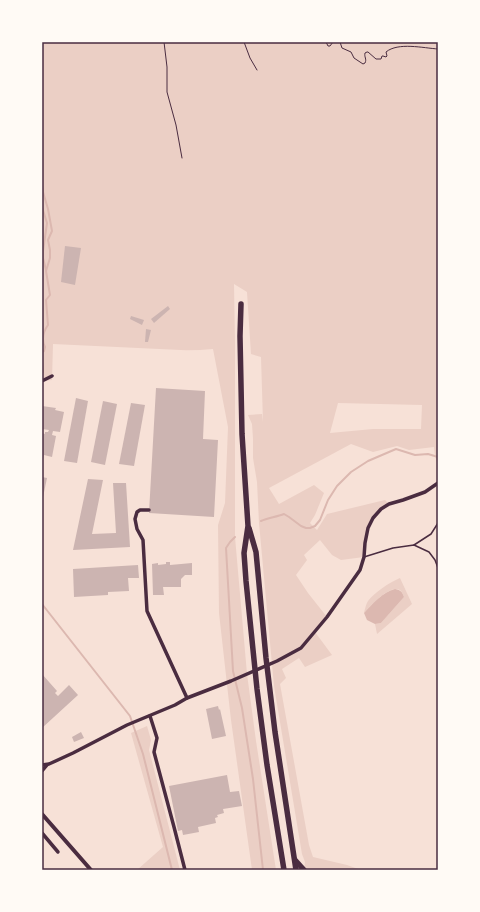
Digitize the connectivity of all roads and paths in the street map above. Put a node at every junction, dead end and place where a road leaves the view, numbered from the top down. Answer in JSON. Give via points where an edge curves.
{"nodes":[{"id":1,"x":164,"y":42,"type":"edge"},
{"id":2,"x":244,"y":42,"type":"edge"},
{"id":3,"x":326,"y":42,"type":"edge"},
{"id":4,"x":333,"y":42,"type":"edge"},
{"id":5,"x":340,"y":42,"type":"edge"},
{"id":6,"x":438,"y":49,"type":"edge"},
{"id":7,"x":257,"y":70,"type":"dead end"},
{"id":8,"x":182,"y":158,"type":"dead end"},
{"id":9,"x":241,"y":304,"type":"dead end"},
{"id":10,"x":52,"y":376,"type":"dead end"},
{"id":11,"x":42,"y":381,"type":"edge"},
{"id":12,"x":438,"y":483,"type":"edge"},
{"id":13,"x":149,"y":510,"type":"dead end"},
{"id":14,"x":438,"y":523,"type":"edge"},
{"id":15,"x":248,"y":526,"type":"junction"},
{"id":16,"x":414,"y":545,"type":"junction"},
{"id":17,"x":364,"y":557,"type":"junction"},
{"id":18,"x":438,"y":568,"type":"edge"},
{"id":19,"x":187,"y":698,"type":"junction"},
{"id":20,"x":150,"y":716,"type":"junction"},
{"id":21,"x":44,"y":765,"type":"edge"},
{"id":22,"x":42,"y":771,"type":"edge"},
{"id":23,"x":42,"y":814,"type":"edge"},
{"id":24,"x":42,"y":833,"type":"edge"},
{"id":25,"x":58,"y":852,"type":"dead end"},
{"id":26,"x":294,"y":859,"type":"junction"},
{"id":27,"x":91,"y":870,"type":"edge"},
{"id":28,"x":185,"y":870,"type":"edge"},
{"id":29,"x":284,"y":870,"type":"edge"},
{"id":30,"x":296,"y":870,"type":"edge"},
{"id":31,"x":304,"y":870,"type":"edge"}],
"edges":[{"from":1,"to":8,"type":"path","via":[[167,92]]},
{"from":2,"to":7,"type":"path"},
{"from":3,"to":4,"type":"path","via":[[330,46]]},
{"from":5,"to":6,"type":"path","via":[[342,48],[351,52],[354,58],[363,64],[367,52],[376,59],[381,59],[387,56],[388,50],[399,46]]},
{"from":9,"to":15,"type":"highway","via":[[242,434]]},
{"from":10,"to":11,"type":"street"},
{"from":12,"to":17,"type":"street","via":[[426,492],[388,504],[381,509],[368,528]]},
{"from":13,"to":19,"type":"street","via":[[140,510],[135,519],[143,540],[146,611]]},
{"from":14,"to":16,"type":"lane","via":[[431,534]]},
{"from":15,"to":26,"type":"highway","via":[[256,552],[269,686]]},
{"from":15,"to":29,"type":"highway","via":[[244,553],[254,663]]},
{"from":16,"to":17,"type":"lane"},
{"from":16,"to":18,"type":"lane","via":[[429,552]]},
{"from":17,"to":19,"type":"street","via":[[360,570],[327,617],[301,648],[231,681]]},
{"from":19,"to":20,"type":"street"},
{"from":20,"to":21,"type":"street"},
{"from":20,"to":28,"type":"street","via":[[157,738],[154,752]]},
{"from":21,"to":22,"type":"street"},
{"from":23,"to":27,"type":"street"},
{"from":24,"to":25,"type":"street"},
{"from":26,"to":30,"type":"highway"},
{"from":26,"to":31,"type":"highway"}]}
